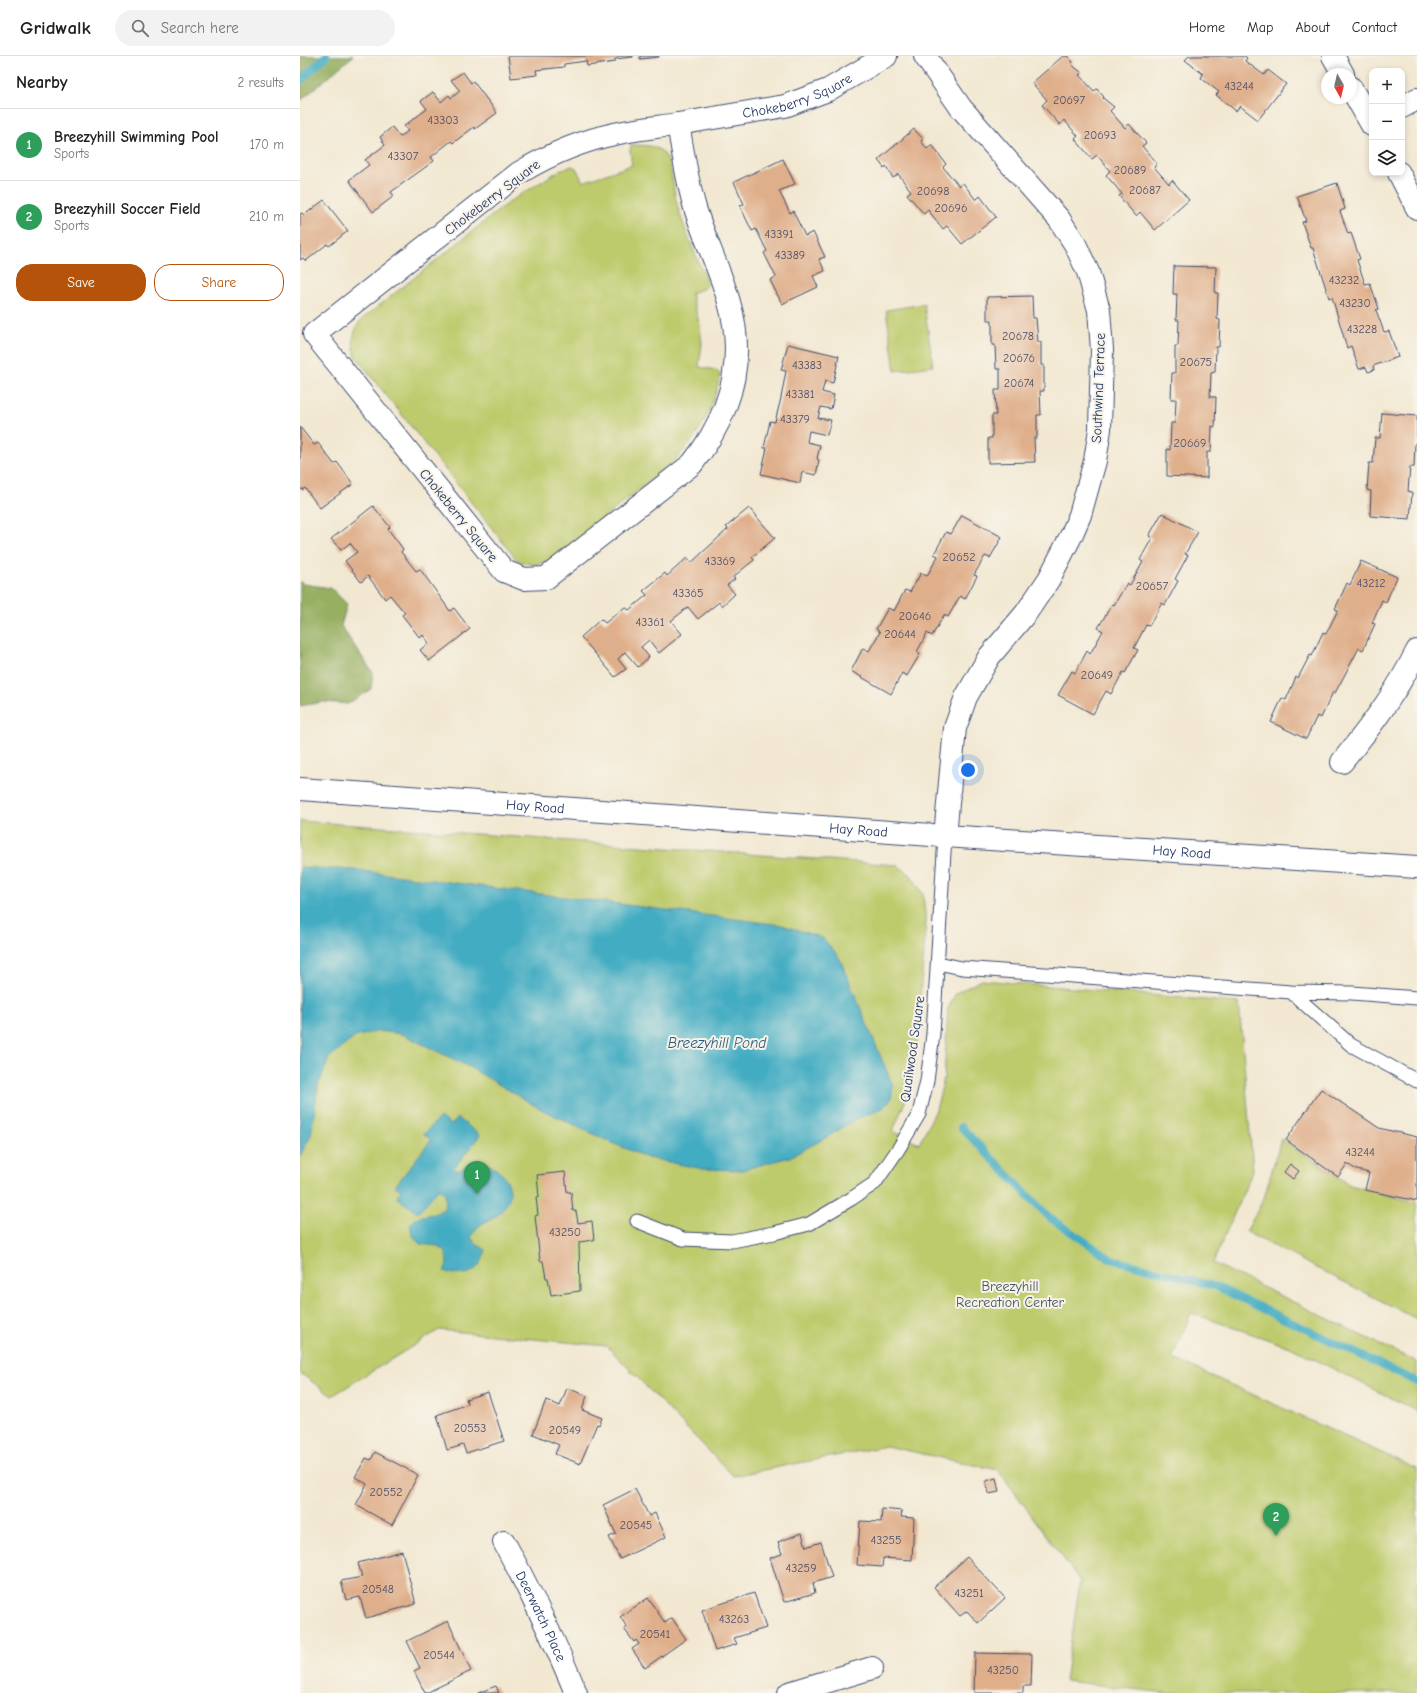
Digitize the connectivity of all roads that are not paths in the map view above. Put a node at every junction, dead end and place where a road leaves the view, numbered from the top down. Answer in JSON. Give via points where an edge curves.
{"nodes":[{"id":1,"x":886,"y":56,"type":"edge"},
{"id":2,"x":924,"y":56,"type":"edge"},
{"id":3,"x":1333,"y":56,"type":"edge"},
{"id":4,"x":1340,"y":68,"type":"edge"},
{"id":5,"x":1357,"y":99,"type":"edge"},
{"id":6,"x":1417,"y":99,"type":"edge"},
{"id":7,"x":1405,"y":106,"type":"edge"},
{"id":8,"x":1369,"y":120,"type":"edge"},
{"id":9,"x":678,"y":124,"type":"junction"},
{"id":10,"x":1401,"y":176,"type":"edge"},
{"id":11,"x":1417,"y":208,"type":"edge"},
{"id":12,"x":1417,"y":651,"type":"edge"},
{"id":13,"x":1342,"y":762,"type":"dead end"},
{"id":14,"x":300,"y":789,"type":"edge"},
{"id":15,"x":945,"y":836,"type":"junction"},
{"id":16,"x":1417,"y":867,"type":"edge"},
{"id":17,"x":938,"y":963,"type":"junction"},
{"id":18,"x":1291,"y":992,"type":"junction"},
{"id":19,"x":1417,"y":998,"type":"edge"},
{"id":20,"x":1417,"y":1081,"type":"edge"},
{"id":21,"x":637,"y":1221,"type":"dead end"},
{"id":22,"x":504,"y":1542,"type":"dead end"},
{"id":23,"x":872,"y":1668,"type":"dead end"},
{"id":24,"x":576,"y":1693,"type":"edge"},
{"id":25,"x":789,"y":1693,"type":"edge"}],
"edges":[{"from":1,"to":9,"type":"street","name":"Chokeberry Square","via":[[828,90],[785,106]]},
{"from":2,"to":15,"type":"street","name":"Southwind Terrace","via":[[961,108],[1059,220],[1075,244],[1088,272],[1099,310],[1102,350],[1100,429],[1095,460],[1080,515],[1049,579],[1026,613],[989,657],[966,697],[955,728]]},
{"from":3,"to":4,"type":"street"},
{"from":5,"to":8,"type":"street"},
{"from":6,"to":7,"type":"street"},
{"from":9,"to":9,"type":"street","name":"Chokeberry Square","via":[[619,133],[536,162],[314,334],[504,571],[524,579],[546,578],[692,464],[706,447],[726,408],[736,364],[736,342],[730,304],[695,206]]},
{"from":10,"to":11,"type":"street"},
{"from":12,"to":13,"type":"street","via":[[1404,677],[1375,721]]},
{"from":14,"to":15,"type":"street","name":"Hay Road"},
{"from":15,"to":16,"type":"street","name":"Hay Road"},
{"from":15,"to":17,"type":"lane","name":"Quailwood Square"},
{"from":17,"to":18,"type":"lane","via":[[962,968]]},
{"from":17,"to":21,"type":"lane","name":"Quailwood Square","via":[[932,1042],[927,1081],[919,1114],[875,1183],[809,1224],[732,1241],[683,1239]]},
{"from":18,"to":19,"type":"lane"},
{"from":18,"to":20,"type":"lane","via":[[1351,1045]]},
{"from":22,"to":24,"type":"street","name":"Deerwatch Place","via":[[541,1612]]},
{"from":23,"to":25,"type":"street"}]}
